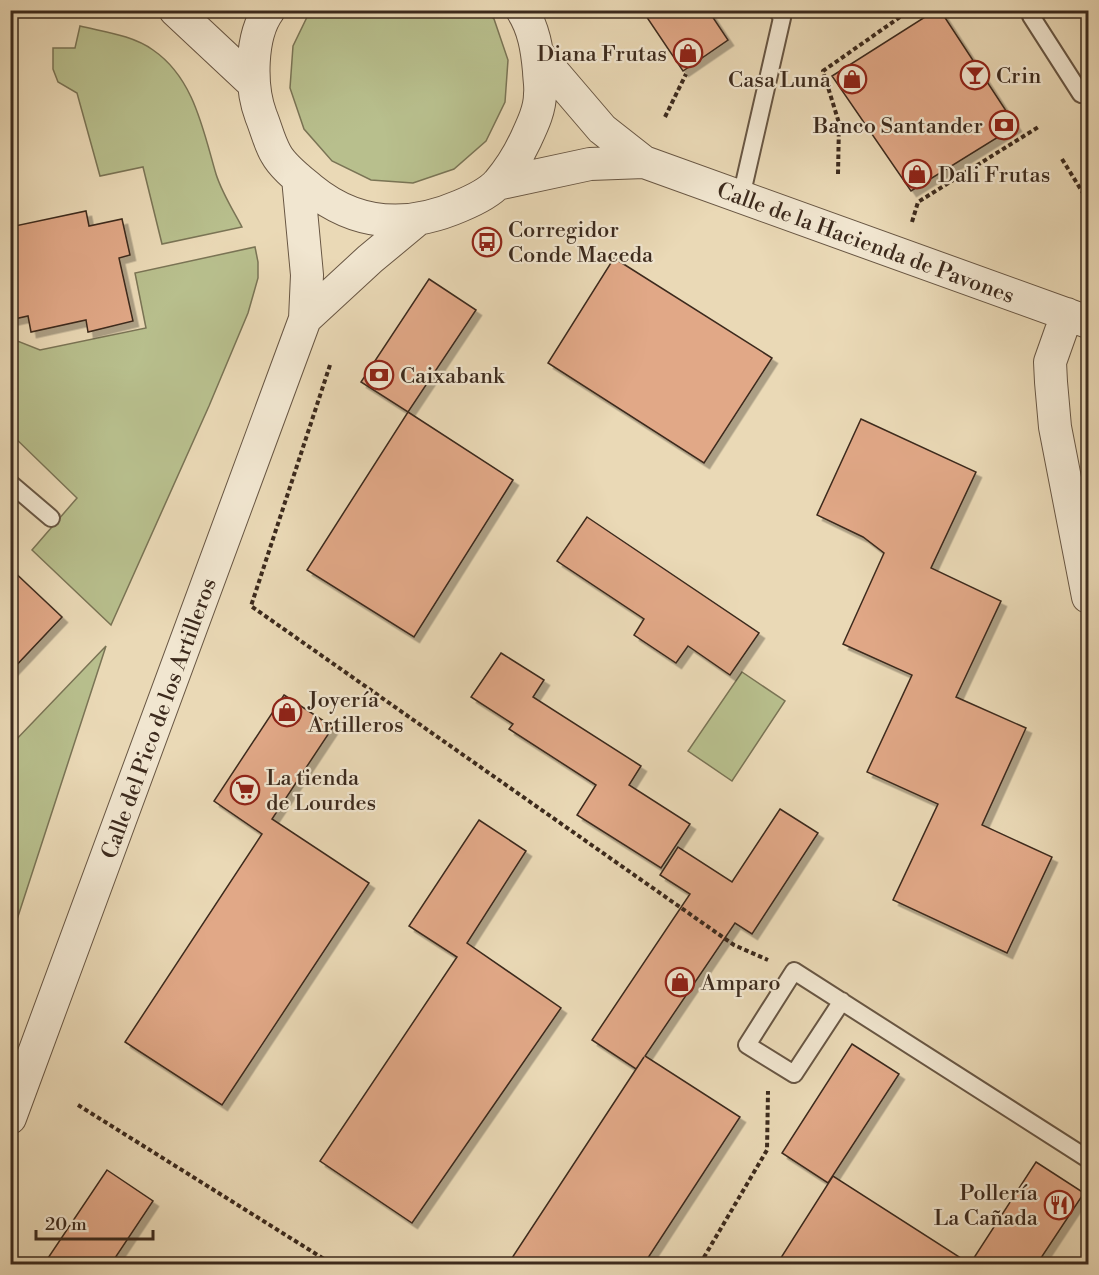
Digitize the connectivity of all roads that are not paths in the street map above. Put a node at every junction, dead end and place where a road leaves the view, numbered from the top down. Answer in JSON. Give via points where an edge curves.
{"nodes":[{"id":1,"x":175,"y":10,"type":"edge"},
{"id":2,"x":269,"y":10,"type":"edge"},
{"id":3,"x":522,"y":10,"type":"edge"},
{"id":4,"x":777,"y":10,"type":"edge"},
{"id":5,"x":1039,"y":10,"type":"edge"},
{"id":6,"x":537,"y":53,"type":"junction"},
{"id":7,"x":253,"y":83,"type":"junction"},
{"id":8,"x":1089,"y":90,"type":"edge"},
{"id":9,"x":644,"y":162,"type":"junction"},
{"id":10,"x":298,"y":178,"type":"junction"},
{"id":11,"x":497,"y":184,"type":"junction"},
{"id":12,"x":741,"y":197,"type":"junction"},
{"id":13,"x":417,"y":220,"type":"junction"},
{"id":14,"x":1078,"y":318,"type":"edge"},
{"id":15,"x":305,"y":319,"type":"junction"},
{"id":16,"x":10,"y":483,"type":"edge"},
{"id":17,"x":51,"y":518,"type":"dead end"},
{"id":18,"x":1089,"y":597,"type":"edge"},
{"id":19,"x":842,"y":1001,"type":"junction"},
{"id":20,"x":10,"y":1118,"type":"edge"},
{"id":21,"x":1089,"y":1159,"type":"edge"}],
"edges":[{"from":1,"to":7,"type":"street"},
{"from":2,"to":7,"type":"street","via":[[255,49]]},
{"from":3,"to":6,"type":"street","via":[[530,22]]},
{"from":4,"to":12,"type":"lane","via":[[782,18]]},
{"from":5,"to":8,"type":"lane","via":[[1031,16],[1081,94]]},
{"from":6,"to":9,"type":"street","name":"Calle de la Hacienda de Pavones","via":[[602,129]]},
{"from":6,"to":11,"type":"street","via":[[541,95],[534,122],[518,157]]},
{"from":7,"to":10,"type":"street","via":[[276,155]]},
{"from":9,"to":11,"type":"street","name":"Calle de la Hacienda de Pavones","via":[[590,164]]},
{"from":9,"to":12,"type":"street","name":"Calle de la Hacienda de Pavones"},
{"from":10,"to":13,"type":"street","via":[[324,200],[351,214],[385,222]]},
{"from":10,"to":15,"type":"street","name":"Calle del Pico de los Artilleros","via":[[307,275]]},
{"from":11,"to":13,"type":"street","via":[[470,202]]},
{"from":12,"to":14,"type":"street","name":"Calle de la Hacienda de Pavones"},
{"from":13,"to":15,"type":"street","name":"Calle del Pico de los Artilleros"},
{"from":14,"to":18,"type":"street","via":[[1050,362],[1055,427]]},
{"from":15,"to":20,"type":"street","name":"Calle del Pico de los Artilleros"},
{"from":16,"to":17,"type":"lane"},
{"from":19,"to":19,"type":"lane","via":[[794,971],[747,1045],[794,1074]]},
{"from":19,"to":21,"type":"lane"}]}
